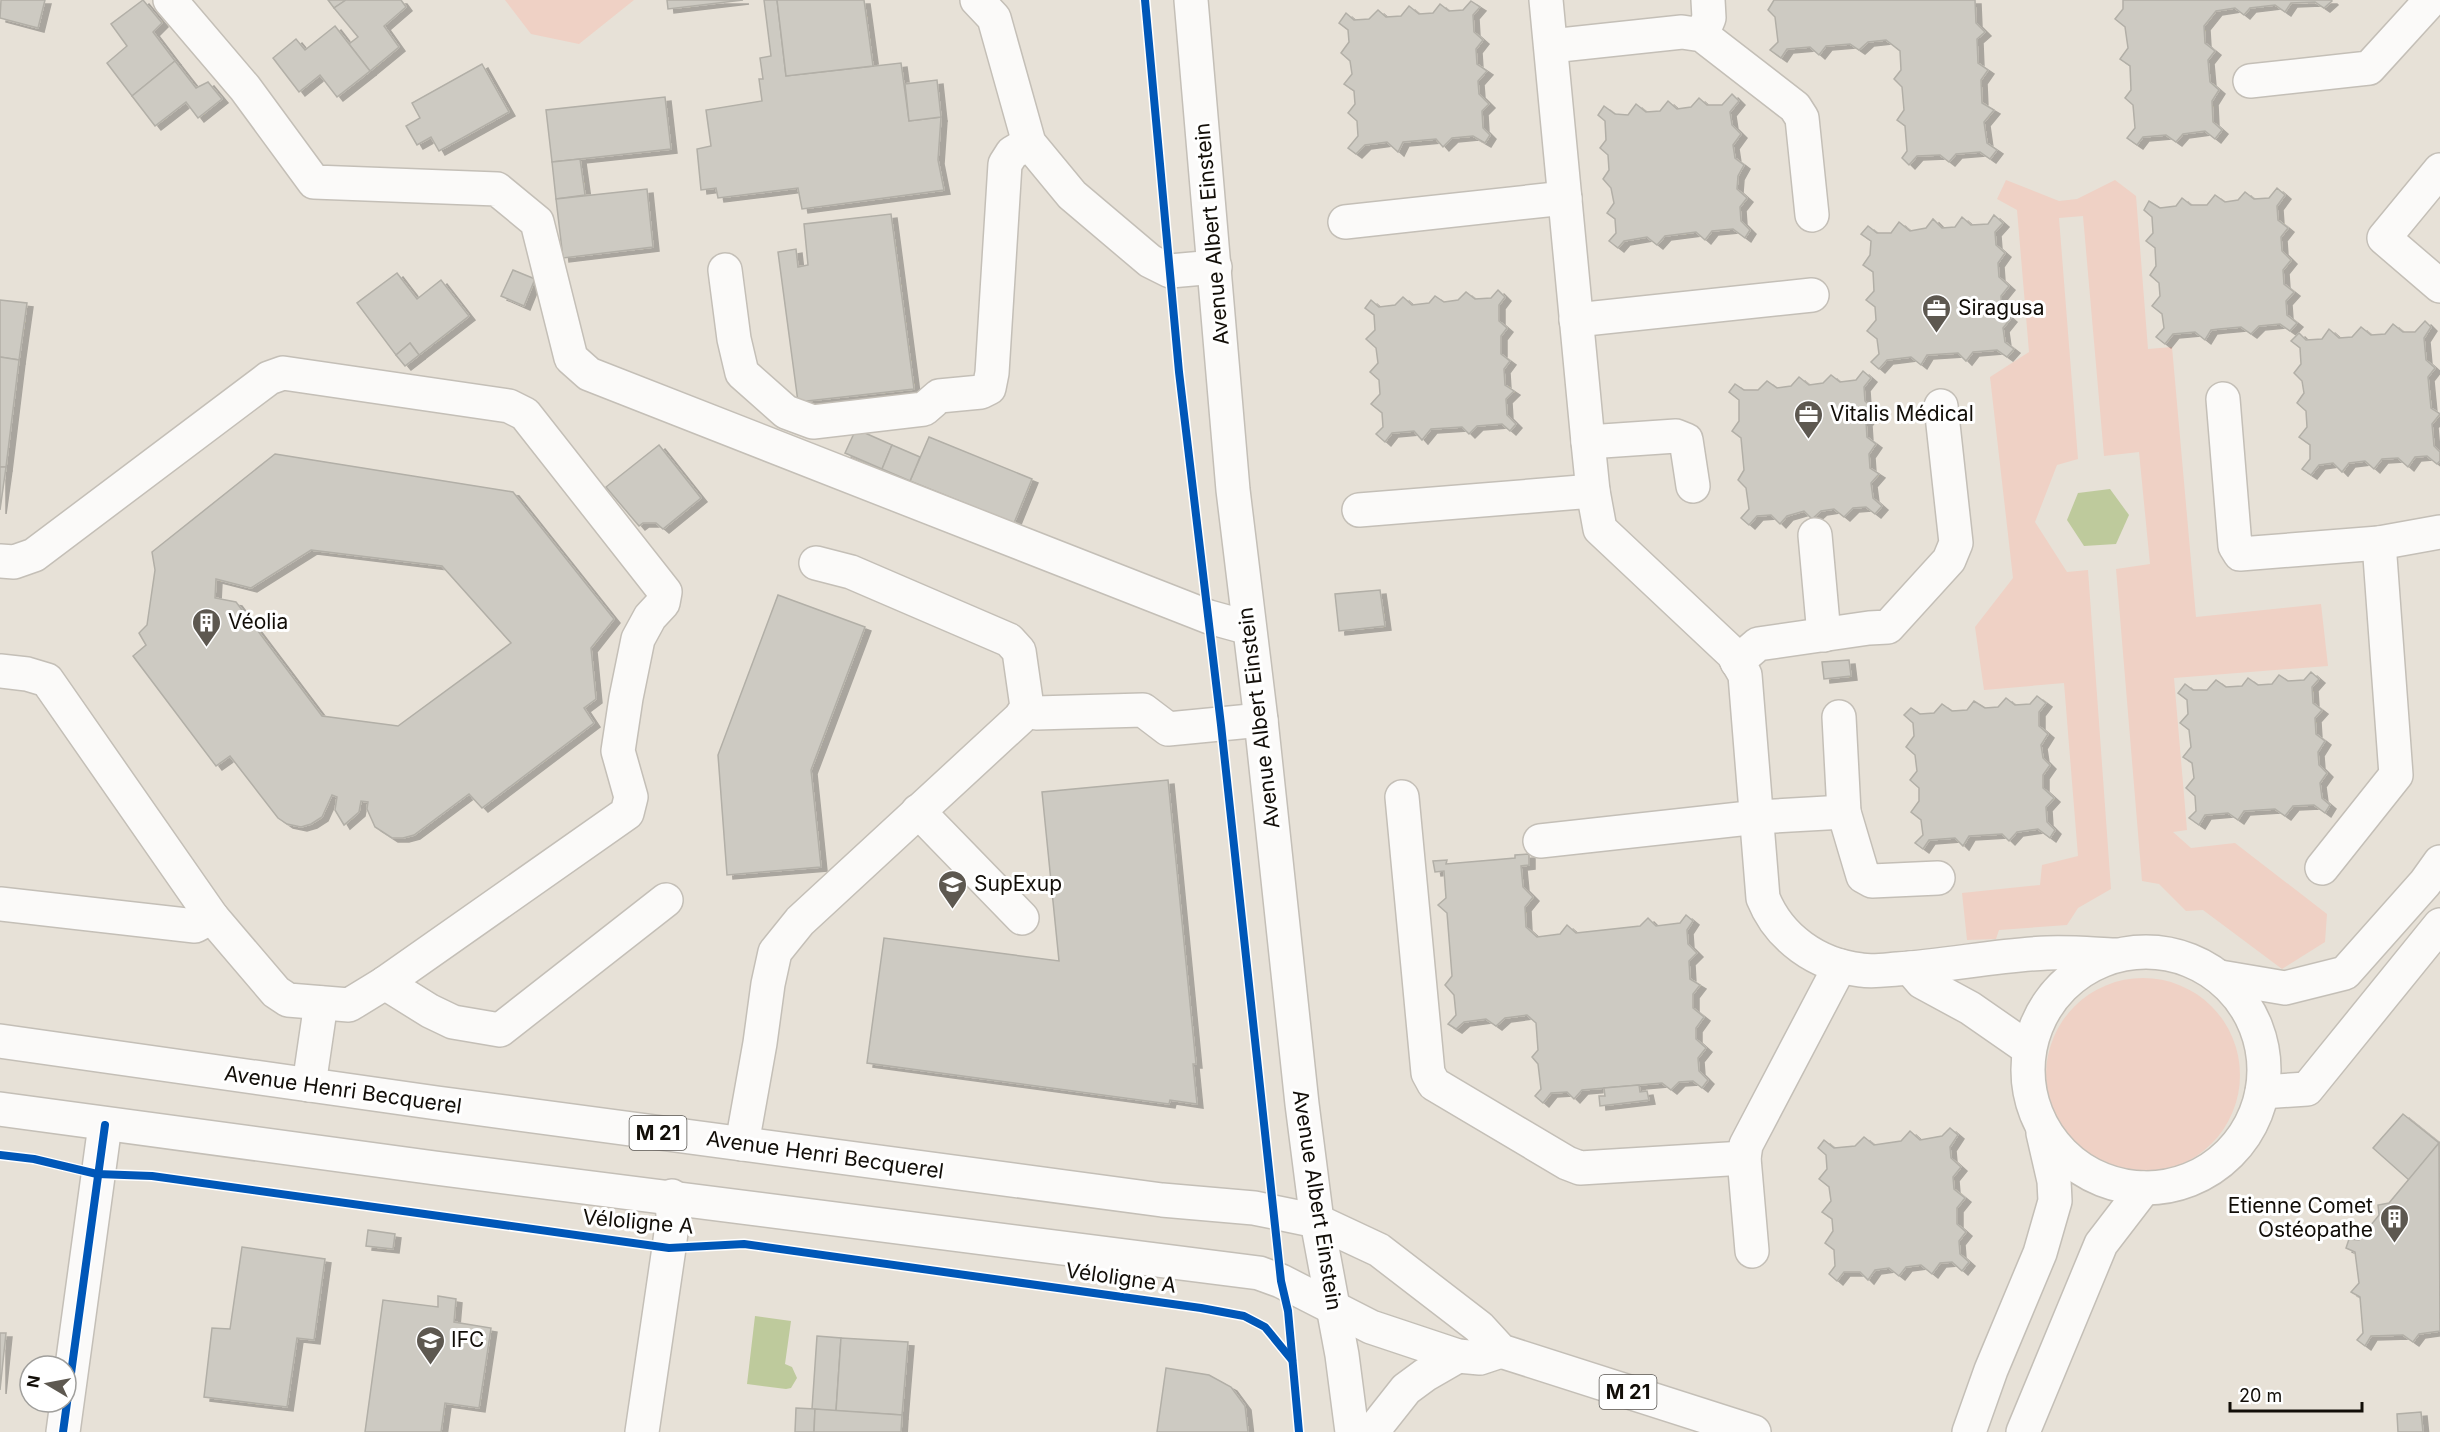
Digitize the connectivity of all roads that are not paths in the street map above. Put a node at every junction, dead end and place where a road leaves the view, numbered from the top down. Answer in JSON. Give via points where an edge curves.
{"nodes":[{"id":1,"x":170,"y":0,"type":"edge"},
{"id":2,"x":977,"y":0,"type":"edge"},
{"id":3,"x":1191,"y":0,"type":"edge"},
{"id":4,"x":1546,"y":0,"type":"edge"},
{"id":5,"x":1708,"y":0,"type":"edge"},
{"id":6,"x":2431,"y":0,"type":"edge"},
{"id":7,"x":1702,"y":35,"type":"junction"},
{"id":8,"x":1551,"y":46,"type":"junction"},
{"id":9,"x":2250,"y":81,"type":"dead end"},
{"id":10,"x":1029,"y":143,"type":"junction"},
{"id":11,"x":2440,"y":170,"type":"edge"},
{"id":12,"x":1564,"y":198,"type":"junction"},
{"id":13,"x":1812,"y":215,"type":"dead end"},
{"id":14,"x":1345,"y":222,"type":"dead end"},
{"id":15,"x":1215,"y":267,"type":"junction"},
{"id":16,"x":725,"y":270,"type":"dead end"},
{"id":17,"x":2440,"y":286,"type":"edge"},
{"id":18,"x":1812,"y":295,"type":"dead end"},
{"id":19,"x":1576,"y":320,"type":"junction"},
{"id":20,"x":2223,"y":399,"type":"dead end"},
{"id":21,"x":1941,"y":406,"type":"dead end"},
{"id":22,"x":1588,"y":442,"type":"junction"},
{"id":23,"x":1693,"y":486,"type":"dead end"},
{"id":24,"x":1593,"y":490,"type":"junction"},
{"id":25,"x":1359,"y":510,"type":"dead end"},
{"id":26,"x":2440,"y":532,"type":"edge"},
{"id":27,"x":1815,"y":535,"type":"dead end"},
{"id":28,"x":2379,"y":543,"type":"junction"},
{"id":29,"x":0,"y":561,"type":"edge"},
{"id":30,"x":816,"y":563,"type":"dead end"},
{"id":31,"x":1249,"y":628,"type":"junction"},
{"id":32,"x":1824,"y":635,"type":"junction"},
{"id":33,"x":1737,"y":662,"type":"junction"},
{"id":34,"x":0,"y":671,"type":"edge"},
{"id":35,"x":1027,"y":707,"type":"junction"},
{"id":36,"x":1839,"y":717,"type":"dead end"},
{"id":37,"x":1261,"y":720,"type":"junction"},
{"id":38,"x":1402,"y":797,"type":"dead end"},
{"id":39,"x":918,"y":811,"type":"junction"},
{"id":40,"x":1844,"y":812,"type":"junction"},
{"id":41,"x":1758,"y":817,"type":"junction"},
{"id":42,"x":1540,"y":841,"type":"dead end"},
{"id":43,"x":2322,"y":868,"type":"dead end"},
{"id":44,"x":1938,"y":878,"type":"dead end"},
{"id":45,"x":2435,"y":880,"type":"edge"},
{"id":46,"x":666,"y":900,"type":"dead end"},
{"id":47,"x":0,"y":904,"type":"edge"},
{"id":48,"x":212,"y":917,"type":"junction"},
{"id":49,"x":1022,"y":918,"type":"dead end"},
{"id":50,"x":2440,"y":925,"type":"edge"},
{"id":51,"x":2115,"y":955,"type":"junction"},
{"id":52,"x":1840,"y":966,"type":"junction"},
{"id":53,"x":1910,"y":968,"type":"junction"},
{"id":54,"x":2220,"y":977,"type":"junction"},
{"id":55,"x":386,"y":983,"type":"junction"},
{"id":56,"x":321,"y":1003,"type":"junction"},
{"id":57,"x":0,"y":1041,"type":"edge"},
{"id":58,"x":2029,"y":1048,"type":"junction"},
{"id":59,"x":309,"y":1085,"type":"junction"},
{"id":60,"x":2262,"y":1092,"type":"junction"},
{"id":61,"x":0,"y":1109,"type":"edge"},
{"id":62,"x":105,"y":1125,"type":"junction"},
{"id":63,"x":2043,"y":1129,"type":"junction"},
{"id":64,"x":742,"y":1144,"type":"junction"},
{"id":65,"x":1744,"y":1158,"type":"junction"},
{"id":66,"x":2144,"y":1188,"type":"junction"},
{"id":67,"x":672,"y":1196,"type":"junction"},
{"id":68,"x":1317,"y":1221,"type":"junction"},
{"id":69,"x":1752,"y":1251,"type":"dead end"},
{"id":70,"x":1334,"y":1308,"type":"junction"},
{"id":71,"x":1501,"y":1351,"type":"junction"},
{"id":72,"x":1458,"y":1356,"type":"junction"},
{"id":73,"x":63,"y":1432,"type":"edge"},
{"id":74,"x":642,"y":1432,"type":"edge"},
{"id":75,"x":1352,"y":1432,"type":"edge"},
{"id":76,"x":1372,"y":1432,"type":"edge"},
{"id":77,"x":1754,"y":1432,"type":"edge"},
{"id":78,"x":1969,"y":1432,"type":"edge"},
{"id":79,"x":2023,"y":1432,"type":"edge"}],
"edges":[{"from":1,"to":31,"type":"main road","via":[[245,88],[314,182],[497,189],[537,222],[571,358],[589,374],[1209,617]]},
{"from":2,"to":10,"type":"main road","via":[[994,18]]},
{"from":3,"to":15,"type":"main road","name":"Avenue Albert Einstein"},
{"from":4,"to":8,"type":"main road"},
{"from":5,"to":7,"type":"main road","via":[[1709,18]]},
{"from":6,"to":9,"type":"main road","via":[[2369,68]]},
{"from":7,"to":8,"type":"main road","via":[[1682,32]]},
{"from":7,"to":13,"type":"main road","via":[[1795,107],[1802,118]]},
{"from":8,"to":12,"type":"main road"},
{"from":10,"to":15,"type":"main road","via":[[1072,195],[1149,261],[1170,271]]},
{"from":10,"to":16,"type":"main road","via":[[1012,153],[1005,164],[992,373],[989,388],[981,392],[939,396],[924,409],[813,422],[786,412],[742,373]]},
{"from":11,"to":17,"type":"main road","via":[[2384,238]]},
{"from":12,"to":14,"type":"main road"},
{"from":12,"to":19,"type":"main road"},
{"from":15,"to":31,"type":"main road","name":"Avenue Albert Einstein"},
{"from":18,"to":19,"type":"main road"},
{"from":19,"to":22,"type":"main road"},
{"from":20,"to":28,"type":"main road","via":[[2235,546],[2240,554]]},
{"from":21,"to":32,"type":"main road","via":[[1956,543],[1949,560],[1888,627]]},
{"from":22,"to":23,"type":"main road","via":[[1676,436],[1686,440]]},
{"from":22,"to":24,"type":"main road"},
{"from":24,"to":25,"type":"main road"},
{"from":24,"to":33,"type":"main road","via":[[1600,529]]},
{"from":26,"to":28,"type":"main road"},
{"from":27,"to":32,"type":"main road"},
{"from":28,"to":43,"type":"main road","via":[[2396,775]]},
{"from":29,"to":55,"type":"main road","via":[[14,562],[34,555],[269,378],[283,373],[509,406],[525,414],[665,592],[663,603],[638,639],[626,699],[618,751],[631,797],[627,813]]},
{"from":30,"to":35,"type":"main road","via":[[851,572],[1009,640],[1019,651]]},
{"from":31,"to":37,"type":"main road","name":"Avenue Albert Einstein"},
{"from":32,"to":33,"type":"main road","via":[[1758,644]]},
{"from":33,"to":41,"type":"main road","via":[[1745,675]]},
{"from":34,"to":48,"type":"main road","via":[[47,680]]},
{"from":35,"to":37,"type":"main road","via":[[1036,713],[1143,710],[1168,729]]},
{"from":35,"to":39,"type":"main road","via":[[1020,718]]},
{"from":36,"to":40,"type":"main road"},
{"from":37,"to":68,"type":"main road","name":"Avenue Albert Einstein"},
{"from":38,"to":65,"type":"main road","via":[[1428,1073],[1434,1084],[1580,1168]]},
{"from":39,"to":49,"type":"main road"},
{"from":39,"to":64,"type":"main road","via":[[800,921],[775,952]]},
{"from":40,"to":41,"type":"main road"},
{"from":40,"to":44,"type":"main road","via":[[1863,876],[1872,881]]},
{"from":41,"to":42,"type":"main road"},
{"from":41,"to":52,"type":"main road","via":[[1763,898],[1770,915],[1795,943]]},
{"from":45,"to":54,"type":"main road","via":[[2345,973],[2285,988]]},
{"from":46,"to":55,"type":"main road","via":[[500,1030],[453,1022]]},
{"from":47,"to":48,"type":"main road","via":[[195,926]]},
{"from":48,"to":56,"type":"main road","via":[[276,992],[288,1000]]},
{"from":50,"to":60,"type":"main road","via":[[2307,1089]]},
{"from":51,"to":53,"type":"main road","via":[[2047,953]]},
{"from":51,"to":54,"type":"main road","via":[[2152,951],[2188,959]]},
{"from":51,"to":58,"type":"main road","via":[[2084,968],[2058,990],[2039,1017]]},
{"from":52,"to":53,"type":"main road","via":[[1862,971]]},
{"from":52,"to":65,"type":"main road","via":[[1746,1145]]},
{"from":53,"to":58,"type":"main road","via":[[1922,982],[1970,1008]]},
{"from":54,"to":60,"type":"main road","via":[[2242,1001],[2257,1029],[2263,1060]]},
{"from":55,"to":56,"type":"main road","via":[[349,1005]]},
{"from":56,"to":59,"type":"main road"},
{"from":57,"to":59,"type":"main road","name":"Avenue Henri Becquerel","number":"M 21"},
{"from":58,"to":63,"type":"main road","via":[[2028,1090]]},
{"from":59,"to":64,"type":"main road","name":"Avenue Henri Becquerel","number":"M 21"},
{"from":60,"to":66,"type":"main road","via":[[2249,1126],[2228,1155],[2203,1173],[2175,1185]]},
{"from":61,"to":62,"type":"main road"},
{"from":62,"to":67,"type":"main road"},
{"from":62,"to":73,"type":"main road"},
{"from":63,"to":66,"type":"main road","via":[[2068,1160],[2095,1176]]},
{"from":63,"to":78,"type":"main road","via":[[2055,1201],[2040,1253]]},
{"from":64,"to":68,"type":"main road","name":"Avenue Henri Becquerel","number":"M 21","via":[[1162,1200],[1254,1208]]},
{"from":65,"to":69,"type":"main road"},
{"from":66,"to":79,"type":"main road","via":[[2101,1244]]},
{"from":67,"to":70,"type":"main road","via":[[1259,1273]]},
{"from":67,"to":74,"type":"main road","via":[[673,1217]]},
{"from":68,"to":70,"type":"main road","name":"Avenue Albert Einstein"},
{"from":68,"to":71,"type":"main road","name":"Avenue Henri Becquerel","number":"M 21","via":[[1379,1250],[1479,1327]]},
{"from":70,"to":72,"type":"main road","via":[[1371,1327]]},
{"from":70,"to":75,"type":"main road","name":"Avenue Albert Einstein"},
{"from":71,"to":72,"type":"main road","via":[[1480,1358]]},
{"from":71,"to":77,"type":"main road","name":"Avenue Henri Becquerel","number":"M 21"},
{"from":72,"to":76,"type":"main road","via":[[1406,1389]]}]}
